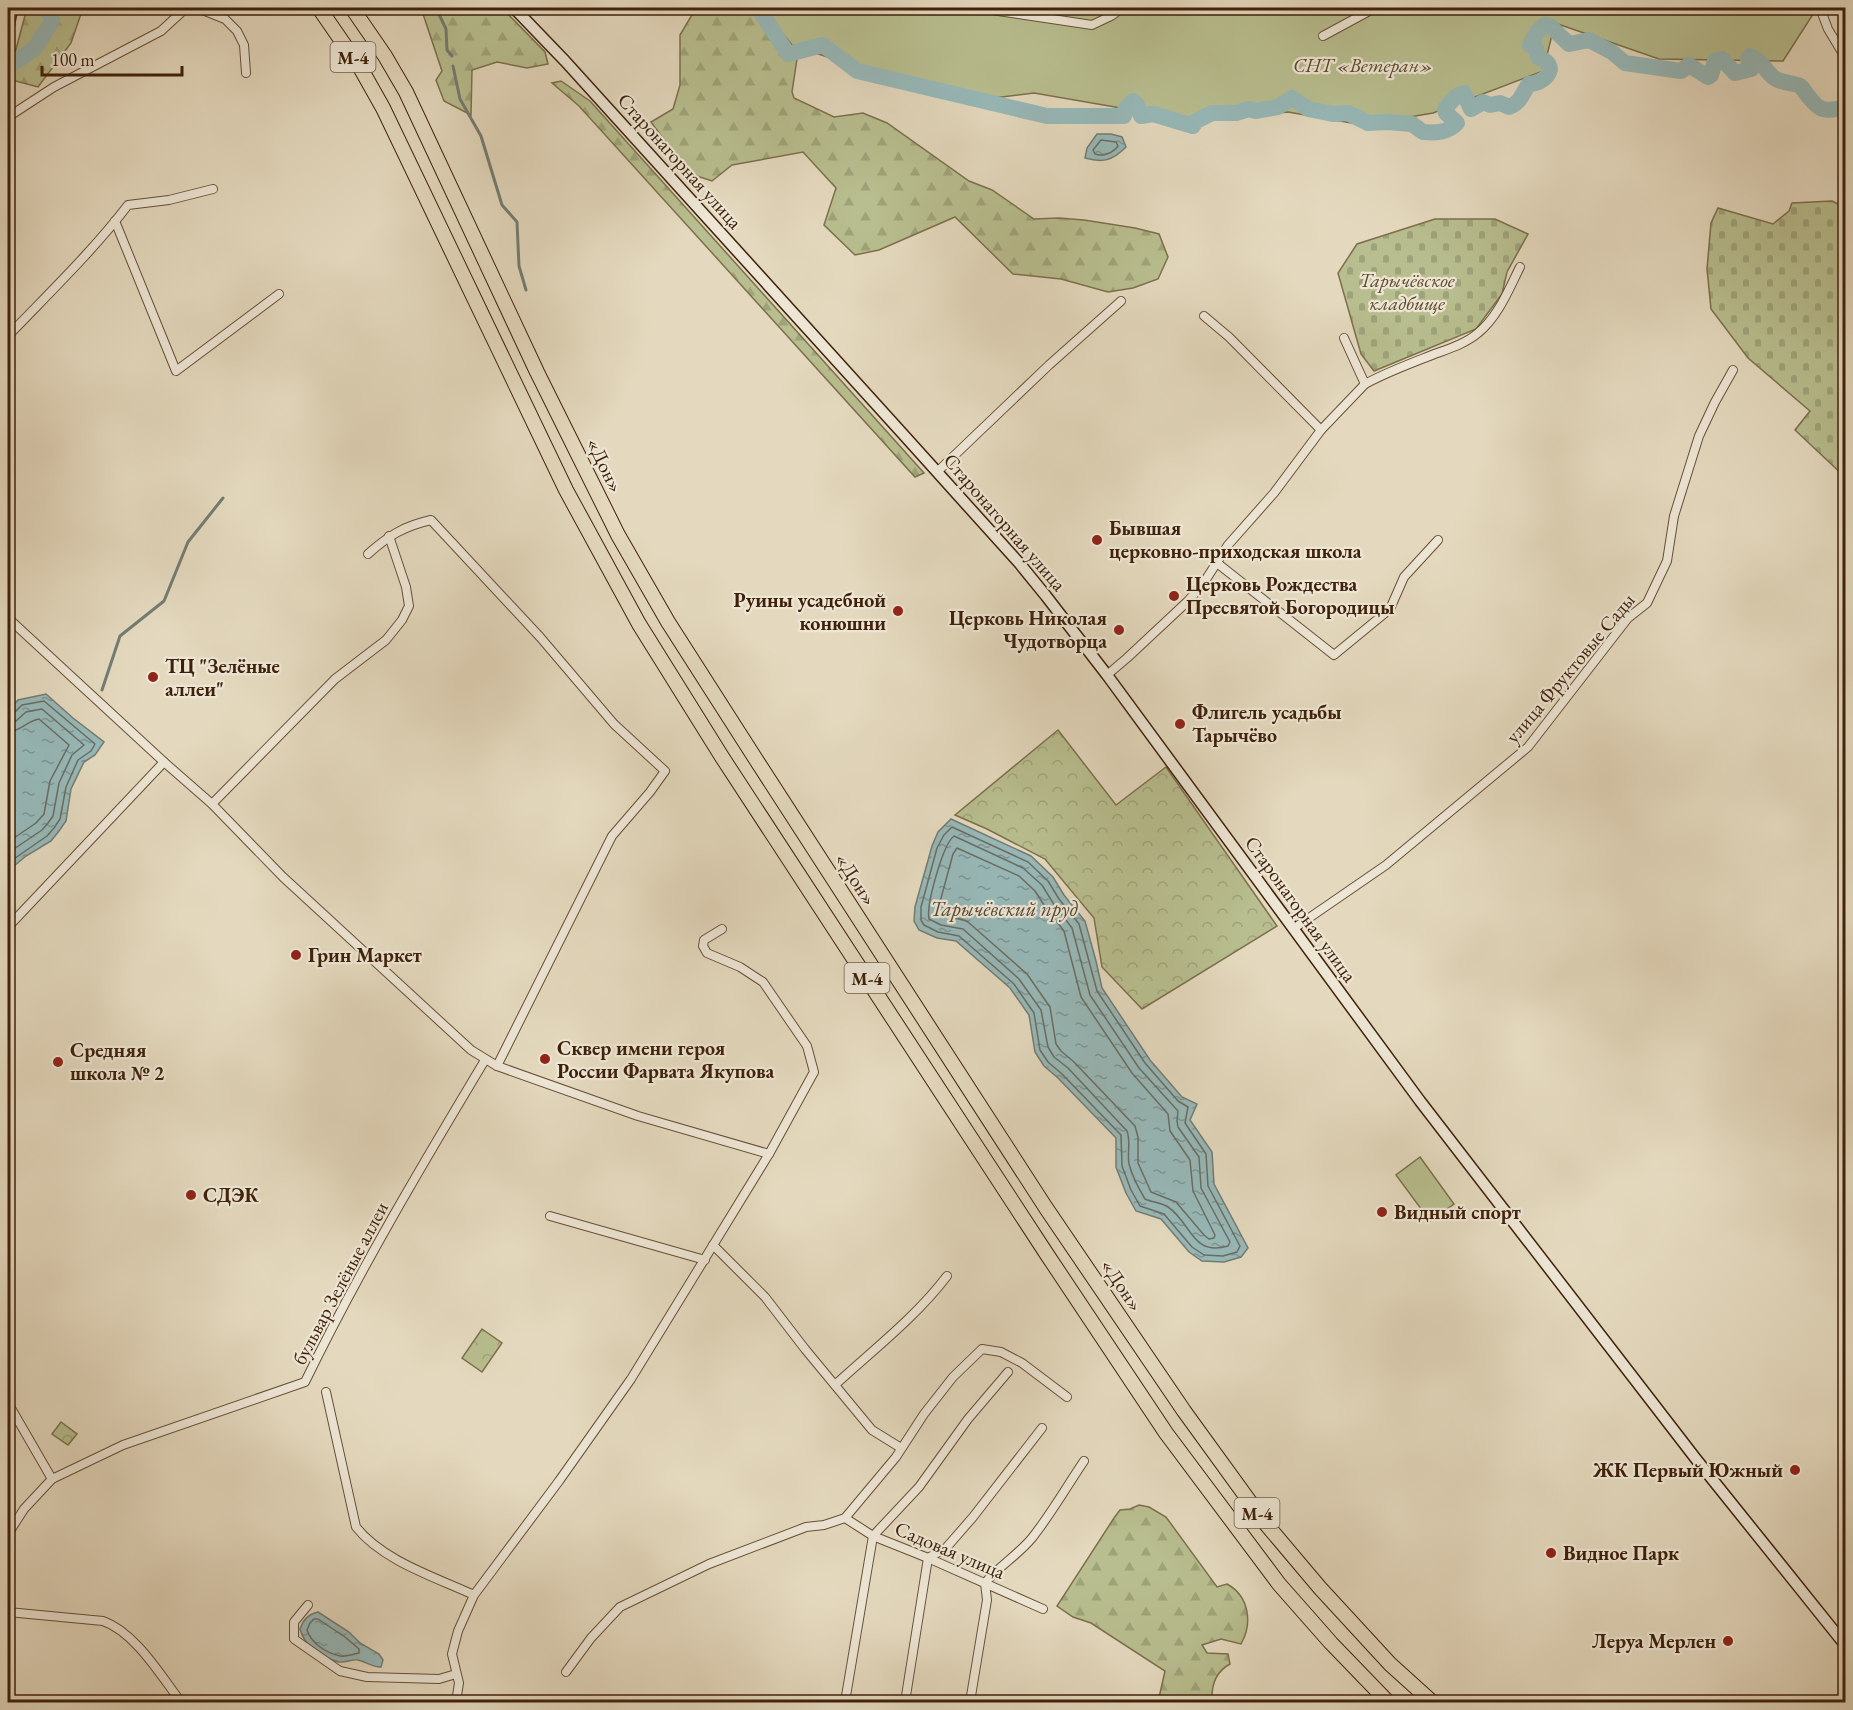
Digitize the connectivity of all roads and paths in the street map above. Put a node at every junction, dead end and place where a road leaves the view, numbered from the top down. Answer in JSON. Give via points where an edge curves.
{"nodes":[{"id":1,"x":12,"y":8,"type":"edge"},
{"id":2,"x":185,"y":8,"type":"edge"},
{"id":3,"x":319,"y":8,"type":"edge"},
{"id":4,"x":352,"y":8,"type":"edge"},
{"id":5,"x":514,"y":8,"type":"edge"},
{"id":6,"x":978,"y":8,"type":"edge"},
{"id":7,"x":1122,"y":8,"type":"edge"},
{"id":8,"x":1372,"y":8,"type":"edge"},
{"id":9,"x":1823,"y":9,"type":"edge"},
{"id":10,"x":8,"y":29,"type":"edge"},
{"id":11,"x":1323,"y":36,"type":"dead end"},
{"id":12,"x":1845,"y":59,"type":"edge"},
{"id":13,"x":246,"y":73,"type":"dead end"},
{"id":14,"x":8,"y":117,"type":"edge"},
{"id":15,"x":213,"y":189,"type":"dead end"},
{"id":16,"x":115,"y":222,"type":"junction"},
{"id":17,"x":1520,"y":267,"type":"dead end"},
{"id":18,"x":279,"y":294,"type":"dead end"},
{"id":19,"x":1121,"y":301,"type":"dead end"},
{"id":20,"x":1204,"y":316,"type":"dead end"},
{"id":21,"x":8,"y":336,"type":"edge"},
{"id":22,"x":1344,"y":338,"type":"dead end"},
{"id":23,"x":1733,"y":370,"type":"dead end"},
{"id":24,"x":1365,"y":384,"type":"junction"},
{"id":25,"x":1321,"y":430,"type":"junction"},
{"id":26,"x":938,"y":472,"type":"junction"},
{"id":27,"x":389,"y":536,"type":"junction"},
{"id":28,"x":1438,"y":540,"type":"dead end"},
{"id":29,"x":368,"y":554,"type":"dead end"},
{"id":30,"x":1217,"y":564,"type":"junction"},
{"id":31,"x":8,"y":618,"type":"edge"},
{"id":32,"x":1107,"y":675,"type":"junction"},
{"id":33,"x":164,"y":762,"type":"junction"},
{"id":34,"x":212,"y":804,"type":"junction"},
{"id":35,"x":8,"y":927,"type":"edge"},
{"id":36,"x":722,"y":929,"type":"dead end"},
{"id":37,"x":1293,"y":929,"type":"junction"},
{"id":38,"x":485,"y":1060,"type":"junction"},
{"id":39,"x":497,"y":1066,"type":"junction"},
{"id":40,"x":769,"y":1154,"type":"junction"},
{"id":41,"x":550,"y":1216,"type":"dead end"},
{"id":42,"x":713,"y":1245,"type":"junction"},
{"id":43,"x":705,"y":1260,"type":"junction"},
{"id":44,"x":947,"y":1276,"type":"dead end"},
{"id":45,"x":1008,"y":1372,"type":"dead end"},
{"id":46,"x":835,"y":1385,"type":"junction"},
{"id":47,"x":326,"y":1392,"type":"dead end"},
{"id":48,"x":1067,"y":1397,"type":"dead end"},
{"id":49,"x":8,"y":1403,"type":"edge"},
{"id":50,"x":1042,"y":1428,"type":"dead end"},
{"id":51,"x":901,"y":1448,"type":"junction"},
{"id":52,"x":1084,"y":1461,"type":"dead end"},
{"id":53,"x":52,"y":1479,"type":"junction"},
{"id":54,"x":845,"y":1518,"type":"junction"},
{"id":55,"x":8,"y":1534,"type":"edge"},
{"id":56,"x":873,"y":1536,"type":"junction"},
{"id":57,"x":928,"y":1558,"type":"junction"},
{"id":58,"x":985,"y":1583,"type":"junction"},
{"id":59,"x":474,"y":1595,"type":"junction"},
{"id":60,"x":308,"y":1605,"type":"dead end"},
{"id":61,"x":1043,"y":1609,"type":"dead end"},
{"id":62,"x":8,"y":1612,"type":"edge"},
{"id":63,"x":1845,"y":1646,"type":"edge"},
{"id":64,"x":566,"y":1672,"type":"dead end"},
{"id":65,"x":456,"y":1674,"type":"junction"},
{"id":66,"x":181,"y":1702,"type":"edge"},
{"id":67,"x":456,"y":1702,"type":"edge"},
{"id":68,"x":845,"y":1702,"type":"edge"},
{"id":69,"x":905,"y":1702,"type":"edge"},
{"id":70,"x":970,"y":1702,"type":"edge"},
{"id":71,"x":1388,"y":1702,"type":"edge"},
{"id":72,"x":1432,"y":1702,"type":"edge"}],
"edges":[{"from":1,"to":10,"type":"main road"},
{"from":2,"to":13,"type":"street","via":[[200,9],[225,20],[237,31],[244,45]]},
{"from":2,"to":14,"type":"street","via":[[161,31],[54,87]]},
{"from":3,"to":71,"type":"highway","number":"М-4","via":[[383,108],[566,490],[639,624],[722,757],[1166,1433],[1279,1584]]},
{"from":4,"to":72,"type":"highway","name":"«Дон»","number":"М-4","via":[[406,92],[618,535],[736,729],[1046,1208],[1184,1411],[1266,1524],[1320,1588],[1390,1664]]},
{"from":5,"to":26,"type":"main road","name":"Старонагорная улица"},
{"from":6,"to":7,"type":"street","via":[[1092,25]]},
{"from":8,"to":11,"type":"street"},
{"from":9,"to":12,"type":"street","via":[[1828,29]]},
{"from":15,"to":16,"type":"street","via":[[128,205]]},
{"from":16,"to":18,"type":"street","via":[[176,371]]},
{"from":16,"to":21,"type":"street"},
{"from":17,"to":24,"type":"street","via":[[1509,291],[1480,332]]},
{"from":19,"to":26,"type":"street"},
{"from":20,"to":25,"type":"street"},
{"from":22,"to":24,"type":"street"},
{"from":23,"to":37,"type":"street","name":"улица Фруктовые Сады","via":[[1699,436],[1674,516],[1667,561],[1647,603],[1628,618],[1528,747],[1386,865]]},
{"from":24,"to":25,"type":"street"},
{"from":25,"to":30,"type":"street"},
{"from":26,"to":32,"type":"main road","name":"Старонагорная улица","via":[[1020,564]]},
{"from":27,"to":29,"type":"street"},
{"from":27,"to":34,"type":"street","via":[[406,586],[408,606],[402,620],[386,640],[335,679]]},
{"from":27,"to":39,"type":"street","via":[[431,520],[540,637],[614,724],[665,771],[612,836]]},
{"from":28,"to":30,"type":"street","via":[[1404,577],[1390,609],[1334,655]]},
{"from":30,"to":32,"type":"street","via":[[1188,601]]},
{"from":31,"to":33,"type":"street"},
{"from":32,"to":37,"type":"main road","name":"Старонагорная улица"},
{"from":33,"to":34,"type":"street"},
{"from":33,"to":35,"type":"street"},
{"from":34,"to":38,"type":"street","via":[[284,877]]},
{"from":36,"to":40,"type":"street","via":[[704,940],[707,953],[763,982],[807,1046],[814,1072]]},
{"from":37,"to":63,"type":"main road","name":"Старонагорная улица","via":[[1420,1101]]},
{"from":38,"to":39,"type":"street"},
{"from":38,"to":53,"type":"street","name":"бульвар Зелёные аллеи","via":[[305,1382],[123,1445]]},
{"from":39,"to":40,"type":"street","via":[[638,1116]]},
{"from":40,"to":42,"type":"street"},
{"from":41,"to":43,"type":"street"},
{"from":42,"to":43,"type":"street"},
{"from":42,"to":46,"type":"street","via":[[765,1297]]},
{"from":43,"to":59,"type":"street","via":[[631,1379]]},
{"from":44,"to":46,"type":"street","via":[[884,1342]]},
{"from":45,"to":56,"type":"street","via":[[919,1487]]},
{"from":46,"to":51,"type":"street","via":[[872,1430]]},
{"from":47,"to":59,"type":"street","via":[[356,1527],[385,1554]]},
{"from":48,"to":51,"type":"street","via":[[1022,1363],[1001,1352],[982,1349],[953,1377]]},
{"from":49,"to":53,"type":"street"},
{"from":50,"to":57,"type":"street","via":[[946,1548]]},
{"from":51,"to":54,"type":"street"},
{"from":52,"to":58,"type":"street","via":[[1033,1536]]},
{"from":53,"to":55,"type":"street","name":"бульвар Зелёные аллеи","via":[[24,1509]]},
{"from":54,"to":56,"type":"street","name":"Садовая улица"},
{"from":54,"to":64,"type":"street","via":[[806,1527],[703,1567],[620,1607]]},
{"from":56,"to":57,"type":"street","name":"Садовая улица"},
{"from":56,"to":68,"type":"street"},
{"from":57,"to":58,"type":"street","name":"Садовая улица"},
{"from":57,"to":69,"type":"street"},
{"from":58,"to":61,"type":"street","name":"Садовая улица"},
{"from":58,"to":70,"type":"street","via":[[987,1600]]},
{"from":59,"to":65,"type":"street","via":[[452,1654]]},
{"from":60,"to":65,"type":"street","via":[[294,1622],[294,1639],[340,1671],[367,1677],[427,1679]]},
{"from":62,"to":66,"type":"street","via":[[114,1625],[132,1640]]},
{"from":65,"to":67,"type":"street"}]}
